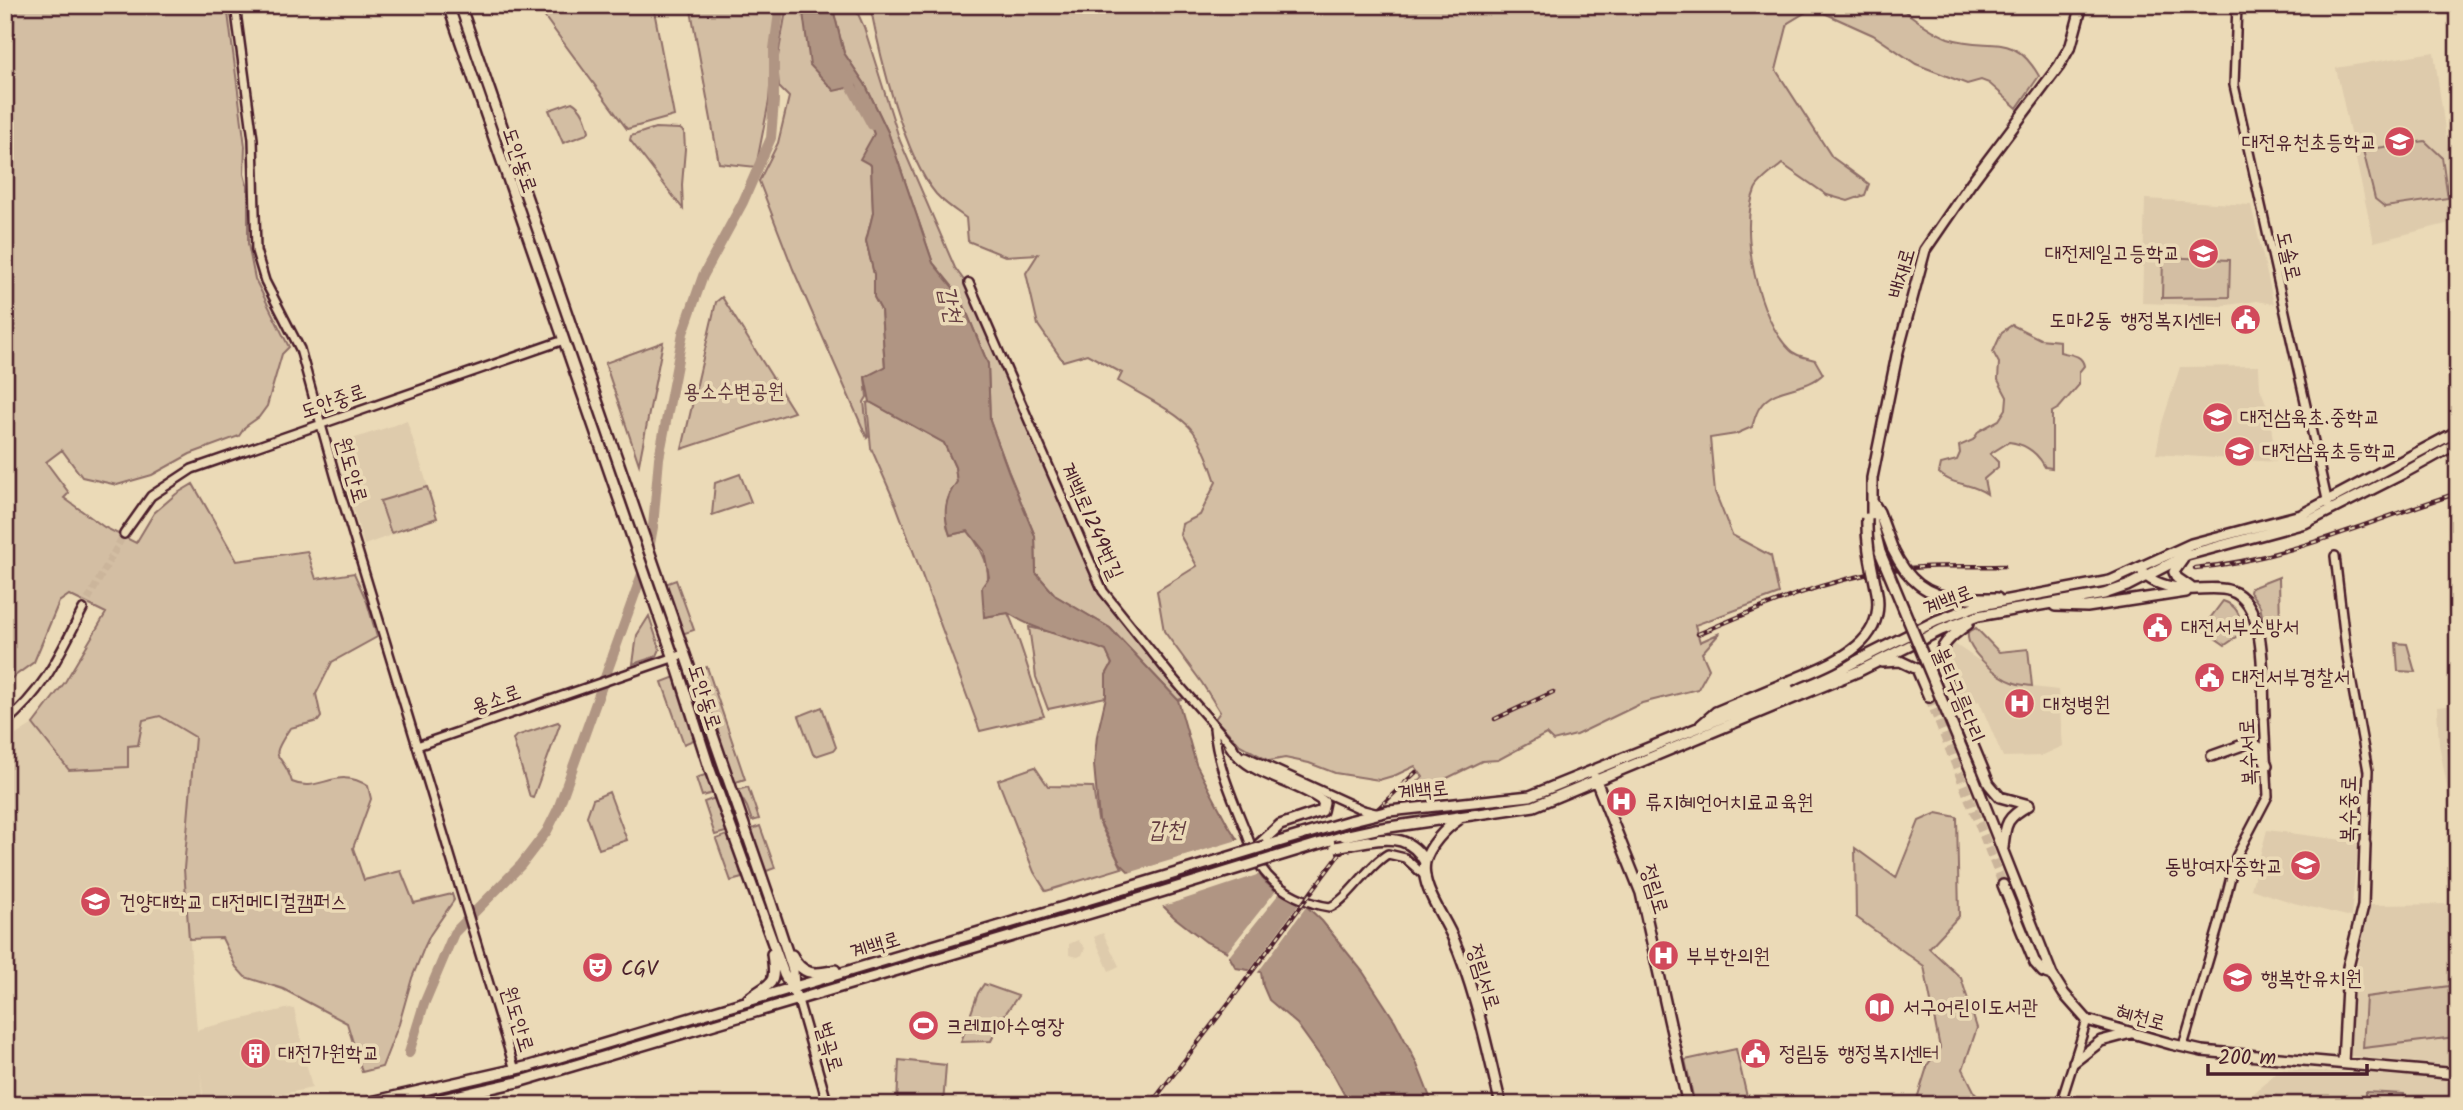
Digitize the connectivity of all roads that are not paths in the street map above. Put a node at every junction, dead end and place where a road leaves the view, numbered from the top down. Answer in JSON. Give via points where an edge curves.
{"nodes":[{"id":1,"x":235,"y":5,"type":"edge"},
{"id":2,"x":448,"y":5,"type":"edge"},
{"id":3,"x":460,"y":5,"type":"edge"},
{"id":4,"x":2082,"y":5,"type":"edge"},
{"id":5,"x":2236,"y":5,"type":"edge"},
{"id":6,"x":969,"y":283,"type":"dead end"},
{"id":7,"x":575,"y":336,"type":"junction"},
{"id":8,"x":564,"y":340,"type":"junction"},
{"id":9,"x":321,"y":424,"type":"junction"},
{"id":10,"x":2458,"y":431,"type":"edge"},
{"id":11,"x":2458,"y":443,"type":"edge"},
{"id":12,"x":1872,"y":478,"type":"junction"},
{"id":13,"x":1871,"y":500,"type":"junction"},
{"id":14,"x":2329,"y":506,"type":"junction"},
{"id":15,"x":124,"y":534,"type":"tunnel mouth"},
{"id":16,"x":1880,"y":552,"type":"joint"},
{"id":17,"x":2192,"y":553,"type":"junction"},
{"id":18,"x":2335,"y":556,"type":"dead end"},
{"id":19,"x":2143,"y":573,"type":"junction"},
{"id":20,"x":2195,"y":590,"type":"junction"},
{"id":21,"x":2006,"y":599,"type":"junction"},
{"id":22,"x":2045,"y":605,"type":"junction"},
{"id":23,"x":83,"y":609,"type":"tunnel mouth"},
{"id":24,"x":1978,"y":616,"type":"junction"},
{"id":25,"x":684,"y":654,"type":"junction"},
{"id":26,"x":674,"y":658,"type":"junction"},
{"id":27,"x":1877,"y":662,"type":"junction"},
{"id":28,"x":1851,"y":665,"type":"junction"},
{"id":29,"x":1833,"y":673,"type":"junction"},
{"id":30,"x":1929,"y":697,"type":"tunnel mouth"},
{"id":31,"x":2264,"y":715,"type":"joint"},
{"id":32,"x":5,"y":723,"type":"edge"},
{"id":33,"x":1214,"y":727,"type":"junction"},
{"id":34,"x":1696,"y":730,"type":"junction"},
{"id":35,"x":1230,"y":745,"type":"junction"},
{"id":36,"x":417,"y":746,"type":"junction"},
{"id":37,"x":2211,"y":756,"type":"dead end"},
{"id":38,"x":2267,"y":765,"type":"junction"},
{"id":39,"x":1592,"y":770,"type":"junction"},
{"id":40,"x":1972,"y":774,"type":"joint"},
{"id":41,"x":1596,"y":781,"type":"junction"},
{"id":42,"x":1989,"y":784,"type":"junction"},
{"id":43,"x":1986,"y":808,"type":"junction"},
{"id":44,"x":1375,"y":813,"type":"junction"},
{"id":45,"x":1460,"y":818,"type":"junction"},
{"id":46,"x":1322,"y":842,"type":"junction"},
{"id":47,"x":1263,"y":844,"type":"junction"},
{"id":48,"x":2365,"y":844,"type":"joint"},
{"id":49,"x":2003,"y":850,"type":"junction"},
{"id":50,"x":1425,"y":862,"type":"junction"},
{"id":51,"x":1426,"y":878,"type":"junction"},
{"id":52,"x":2003,"y":885,"type":"tunnel mouth"},
{"id":53,"x":771,"y":938,"type":"junction"},
{"id":54,"x":784,"y":945,"type":"junction"},
{"id":55,"x":855,"y":969,"type":"junction"},
{"id":56,"x":2052,"y":975,"type":"junction"},
{"id":57,"x":793,"y":989,"type":"junction"},
{"id":58,"x":798,"y":1000,"type":"junction"},
{"id":59,"x":743,"y":1003,"type":"junction"},
{"id":60,"x":2087,"y":1020,"type":"junction"},
{"id":61,"x":2132,"y":1033,"type":"junction"},
{"id":62,"x":2183,"y":1046,"type":"junction"},
{"id":63,"x":2074,"y":1062,"type":"junction"},
{"id":64,"x":2343,"y":1063,"type":"junction"},
{"id":65,"x":515,"y":1070,"type":"junction"},
{"id":66,"x":2458,"y":1074,"type":"edge"},
{"id":67,"x":358,"y":1105,"type":"edge"},
{"id":68,"x":416,"y":1105,"type":"edge"},
{"id":69,"x":828,"y":1105,"type":"edge"},
{"id":70,"x":1501,"y":1105,"type":"edge"},
{"id":71,"x":1688,"y":1105,"type":"edge"},
{"id":72,"x":2060,"y":1105,"type":"edge"}],
"edges":[{"from":1,"to":9,"type":"street","name":"원도안로","via":[[253,139],[256,251],[265,281],[300,349]]},
{"from":2,"to":8,"type":"main road","name":"도안동로"},
{"from":3,"to":7,"type":"main road","name":"도안동로"},
{"from":4,"to":12,"type":"main road","name":"배재로","via":[[2071,45],[2059,66],[1925,250],[1894,366]]},
{"from":5,"to":14,"type":"street","name":"도솔로","via":[[2234,85]]},
{"from":6,"to":33,"type":"street","name":"계백로1249번길","via":[[1103,591]]},
{"from":7,"to":8,"type":"main road","name":"도안중로"},
{"from":7,"to":25,"type":"main road","name":"도안동로"},
{"from":8,"to":9,"type":"street","name":"도안중로"},
{"from":8,"to":26,"type":"main road","name":"도안동로"},
{"from":9,"to":15,"type":"street","name":"도안중로","via":[[211,461],[173,479],[151,496]]},
{"from":9,"to":36,"type":"street","name":"원도안로"},
{"from":10,"to":14,"type":"main road","name":"계백로"},
{"from":11,"to":14,"type":"main road","name":"계백로"},
{"from":12,"to":13,"type":"main road","name":"배재로"},
{"from":12,"to":34,"type":"main road","bridge":true,"via":[[1868,558],[1878,597],[1869,634],[1856,649],[1716,712]]},
{"from":13,"to":16,"type":"main road","name":"배재로"},
{"from":13,"to":21,"type":"main road","bridge":true,"via":[[1910,579],[1937,595]]},
{"from":14,"to":17,"type":"main road","name":"계백로","via":[[2305,523]]},
{"from":14,"to":19,"type":"main road","name":"계백로","via":[[2191,544]]},
{"from":16,"to":40,"type":"main road","name":"불티구름다리","bridge":true},
{"from":17,"to":19,"type":"main road","name":"계백로"},
{"from":17,"to":20,"type":"main road","via":[[2175,572]]},
{"from":18,"to":48,"type":"street","name":"복수중로","via":[[2368,771]]},
{"from":19,"to":20,"type":"main road","name":"복수서로","via":[[2164,586]]},
{"from":19,"to":21,"type":"main road","name":"계백로"},
{"from":19,"to":22,"type":"main road","name":"계백로","via":[[2104,594]]},
{"from":20,"to":22,"type":"main road","via":[[2087,607]]},
{"from":20,"to":31,"type":"main road","name":"복수서로","via":[[2230,590],[2251,608],[2260,641]]},
{"from":21,"to":28,"type":"main road","name":"계백로","via":[[1936,621]]},
{"from":22,"to":24,"type":"main road","name":"계백로"},
{"from":23,"to":32,"type":"street","via":[[42,686]]},
{"from":24,"to":27,"type":"main road","name":"계백로"},
{"from":24,"to":42,"type":"main road","via":[[1951,637],[1939,660]]},
{"from":25,"to":26,"type":"street"},
{"from":25,"to":54,"type":"main road","name":"도안동로"},
{"from":26,"to":36,"type":"street","name":"용소로"},
{"from":26,"to":53,"type":"main road","name":"도안동로"},
{"from":27,"to":30,"type":"main road","via":[[1900,661],[1917,669]]},
{"from":27,"to":41,"type":"main road","name":"계백로"},
{"from":28,"to":29,"type":"main road","name":"계백로"},
{"from":28,"to":29,"type":"main road","via":[[1831,658]]},
{"from":29,"to":34,"type":"main road","name":"계백로"},
{"from":31,"to":38,"type":"street","name":"복수서로"},
{"from":33,"to":35,"type":"street","name":"계백로1249번길"},
{"from":33,"to":51,"type":"street","via":[[1231,798],[1257,862],[1278,887],[1330,907],[1388,854],[1405,858]]},
{"from":34,"to":39,"type":"main road","name":"계백로"},
{"from":35,"to":44,"type":"street","name":"계백로1249번길","bridge":true,"via":[[1256,764]]},
{"from":35,"to":47,"type":"main road","via":[[1252,765],[1324,802],[1322,811],[1280,825]]},
{"from":36,"to":65,"type":"street","name":"원도안로"},
{"from":37,"to":38,"type":"main road","via":[[2250,742],[2259,747]]},
{"from":38,"to":62,"type":"street","name":"복수서로","via":[[2268,796],[2236,857]]},
{"from":39,"to":41,"type":"main road","name":"정림로"},
{"from":39,"to":44,"type":"main road","name":"계백로","bridge":true,"via":[[1530,796]]},
{"from":40,"to":43,"type":"main road","name":"혜천로"},
{"from":41,"to":45,"type":"main road","name":"계백로","via":[[1534,806]]},
{"from":41,"to":71,"type":"main road","name":"정림로","via":[[1641,893]]},
{"from":42,"to":43,"type":"main road"},
{"from":42,"to":49,"type":"main road","via":[[2000,797],[2029,805],[2007,822]]},
{"from":43,"to":49,"type":"main road","name":"혜천로"},
{"from":44,"to":47,"type":"main road","name":"계백로","bridge":true},
{"from":45,"to":46,"type":"main road","name":"계백로","bridge":true,"via":[[1376,829]]},
{"from":45,"to":50,"type":"main road","via":[[1439,838]]},
{"from":46,"to":50,"type":"main road","bridge":true,"via":[[1335,847],[1402,839]]},
{"from":46,"to":58,"type":"main road","name":"계백로","bridge":true},
{"from":47,"to":55,"type":"main road","name":"계백로","bridge":true},
{"from":48,"to":64,"type":"main road","name":"복수중로","via":[[2363,906],[2348,967]]},
{"from":49,"to":56,"type":"main road","name":"혜천로"},
{"from":50,"to":51,"type":"main road","name":"정림서로"},
{"from":51,"to":70,"type":"main road","name":"정림서로","via":[[1461,959]]},
{"from":52,"to":56,"type":"main road","via":[[2035,963]]},
{"from":53,"to":57,"type":"main road","name":"도안동로"},
{"from":53,"to":59,"type":"main road","via":[[775,979]]},
{"from":54,"to":55,"type":"main road","via":[[806,972]]},
{"from":54,"to":57,"type":"main road","name":"도안동로","via":[[794,976]]},
{"from":55,"to":57,"type":"main road","name":"계백로"},
{"from":56,"to":60,"type":"main road","name":"혜천로"},
{"from":57,"to":58,"type":"main road"},
{"from":57,"to":59,"type":"main road","name":"계백로"},
{"from":58,"to":68,"type":"main road","name":"계백로","via":[[518,1082]]},
{"from":58,"to":69,"type":"street","name":"벌곡로"},
{"from":59,"to":65,"type":"main road","name":"계백로"},
{"from":60,"to":61,"type":"main road","name":"혜천로"},
{"from":60,"to":63,"type":"street"},
{"from":61,"to":62,"type":"main road","name":"혜천로"},
{"from":61,"to":63,"type":"main road","via":[[2101,1041]]},
{"from":62,"to":64,"type":"main road","name":"혜천로"},
{"from":63,"to":72,"type":"street"},
{"from":64,"to":66,"type":"main road","name":"혜천로"},
{"from":65,"to":67,"type":"main road","name":"계백로"}]}
